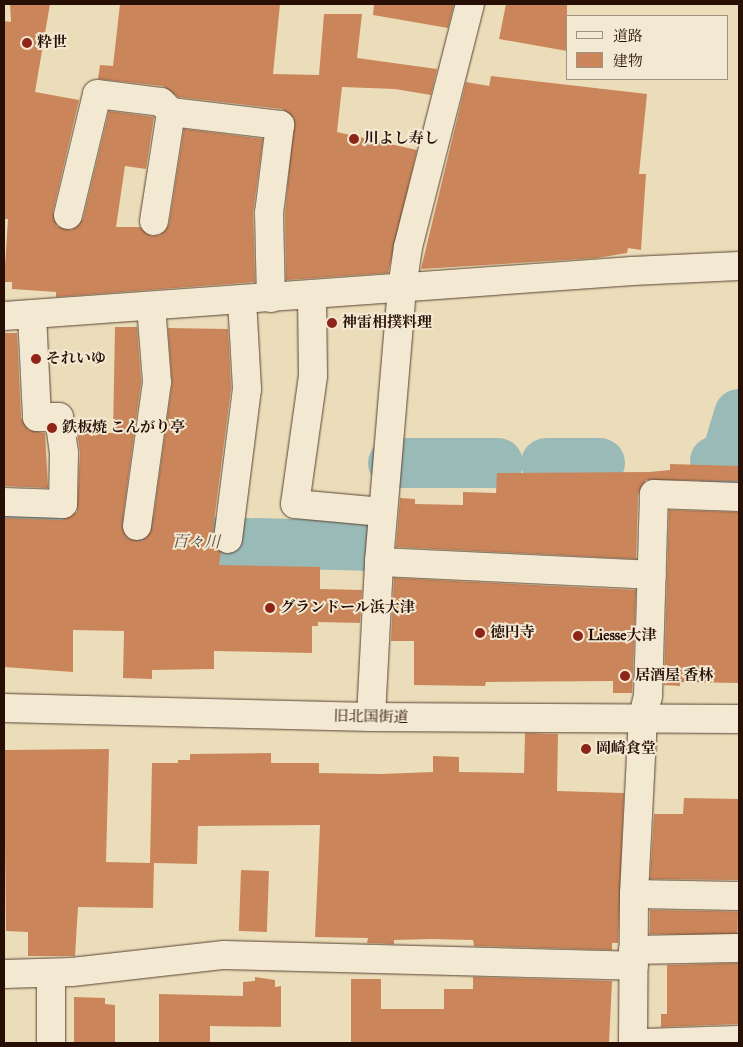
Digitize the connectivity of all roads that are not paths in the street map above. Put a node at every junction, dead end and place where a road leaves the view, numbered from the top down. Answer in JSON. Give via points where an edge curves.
{"nodes":[{"id":1,"x":470,"y":4,"type":"edge"},
{"id":2,"x":171,"y":112,"type":"junction"},
{"id":3,"x":68,"y":215,"type":"dead end"},
{"id":4,"x":154,"y":221,"type":"dead end"},
{"id":5,"x":739,"y":266,"type":"edge"},
{"id":6,"x":402,"y":288,"type":"junction"},
{"id":7,"x":312,"y":295,"type":"junction"},
{"id":8,"x":271,"y":298,"type":"junction"},
{"id":9,"x":242,"y":300,"type":"junction"},
{"id":10,"x":151,"y":306,"type":"junction"},
{"id":11,"x":32,"y":314,"type":"junction"},
{"id":12,"x":4,"y":316,"type":"edge"},
{"id":13,"x":739,"y":497,"type":"edge"},
{"id":14,"x":4,"y":502,"type":"edge"},
{"id":15,"x":383,"y":512,"type":"junction"},
{"id":16,"x":137,"y":526,"type":"dead end"},
{"id":17,"x":228,"y":539,"type":"dead end"},
{"id":18,"x":379,"y":562,"type":"junction"},
{"id":19,"x":652,"y":575,"type":"junction"},
{"id":20,"x":4,"y":708,"type":"edge"},
{"id":21,"x":372,"y":717,"type":"junction"},
{"id":22,"x":643,"y":717,"type":"junction"},
{"id":23,"x":739,"y":719,"type":"edge"},
{"id":24,"x":634,"y":894,"type":"junction"},
{"id":25,"x":739,"y":896,"type":"edge"},
{"id":26,"x":736,"y":948,"type":"dead end"},
{"id":27,"x":634,"y":958,"type":"junction"},
{"id":28,"x":4,"y":974,"type":"edge"},
{"id":29,"x":50,"y":974,"type":"junction"},
{"id":30,"x":739,"y":1040,"type":"edge"},
{"id":31,"x":51,"y":1043,"type":"edge"},
{"id":32,"x":633,"y":1043,"type":"edge"},
{"id":33,"x":642,"y":1043,"type":"edge"}],
"edges":[{"from":1,"to":6,"type":"street","via":[[408,247]]},
{"from":2,"to":3,"type":"street","via":[[161,102],[97,94]]},
{"from":2,"to":4,"type":"street"},
{"from":2,"to":8,"type":"street","via":[[280,125],[269,213]]},
{"from":5,"to":6,"type":"street"},
{"from":6,"to":7,"type":"street"},
{"from":6,"to":15,"type":"street"},
{"from":7,"to":8,"type":"street"},
{"from":7,"to":15,"type":"street","via":[[313,376],[295,504]]},
{"from":8,"to":9,"type":"street"},
{"from":9,"to":10,"type":"street"},
{"from":9,"to":17,"type":"street","via":[[248,389]]},
{"from":10,"to":11,"type":"street"},
{"from":10,"to":16,"type":"street","via":[[156,382]]},
{"from":11,"to":12,"type":"street"},
{"from":11,"to":14,"type":"street","via":[[37,417],[59,417],[64,453],[63,504]]},
{"from":13,"to":19,"type":"street","via":[[654,494]]},
{"from":15,"to":18,"type":"street"},
{"from":18,"to":19,"type":"street"},
{"from":18,"to":21,"type":"street"},
{"from":19,"to":22,"type":"street","via":[[648,696]]},
{"from":20,"to":21,"type":"street","name":"旧北国街道"},
{"from":21,"to":22,"type":"street","name":"旧北国街道"},
{"from":22,"to":23,"type":"street","name":"旧北国街道"},
{"from":22,"to":24,"type":"street"},
{"from":24,"to":25,"type":"street"},
{"from":24,"to":27,"type":"street"},
{"from":26,"to":27,"type":"street"},
{"from":27,"to":29,"type":"street","via":[[224,955]]},
{"from":27,"to":32,"type":"street"},
{"from":28,"to":29,"type":"street"},
{"from":29,"to":31,"type":"street"},
{"from":30,"to":33,"type":"street"}]}
